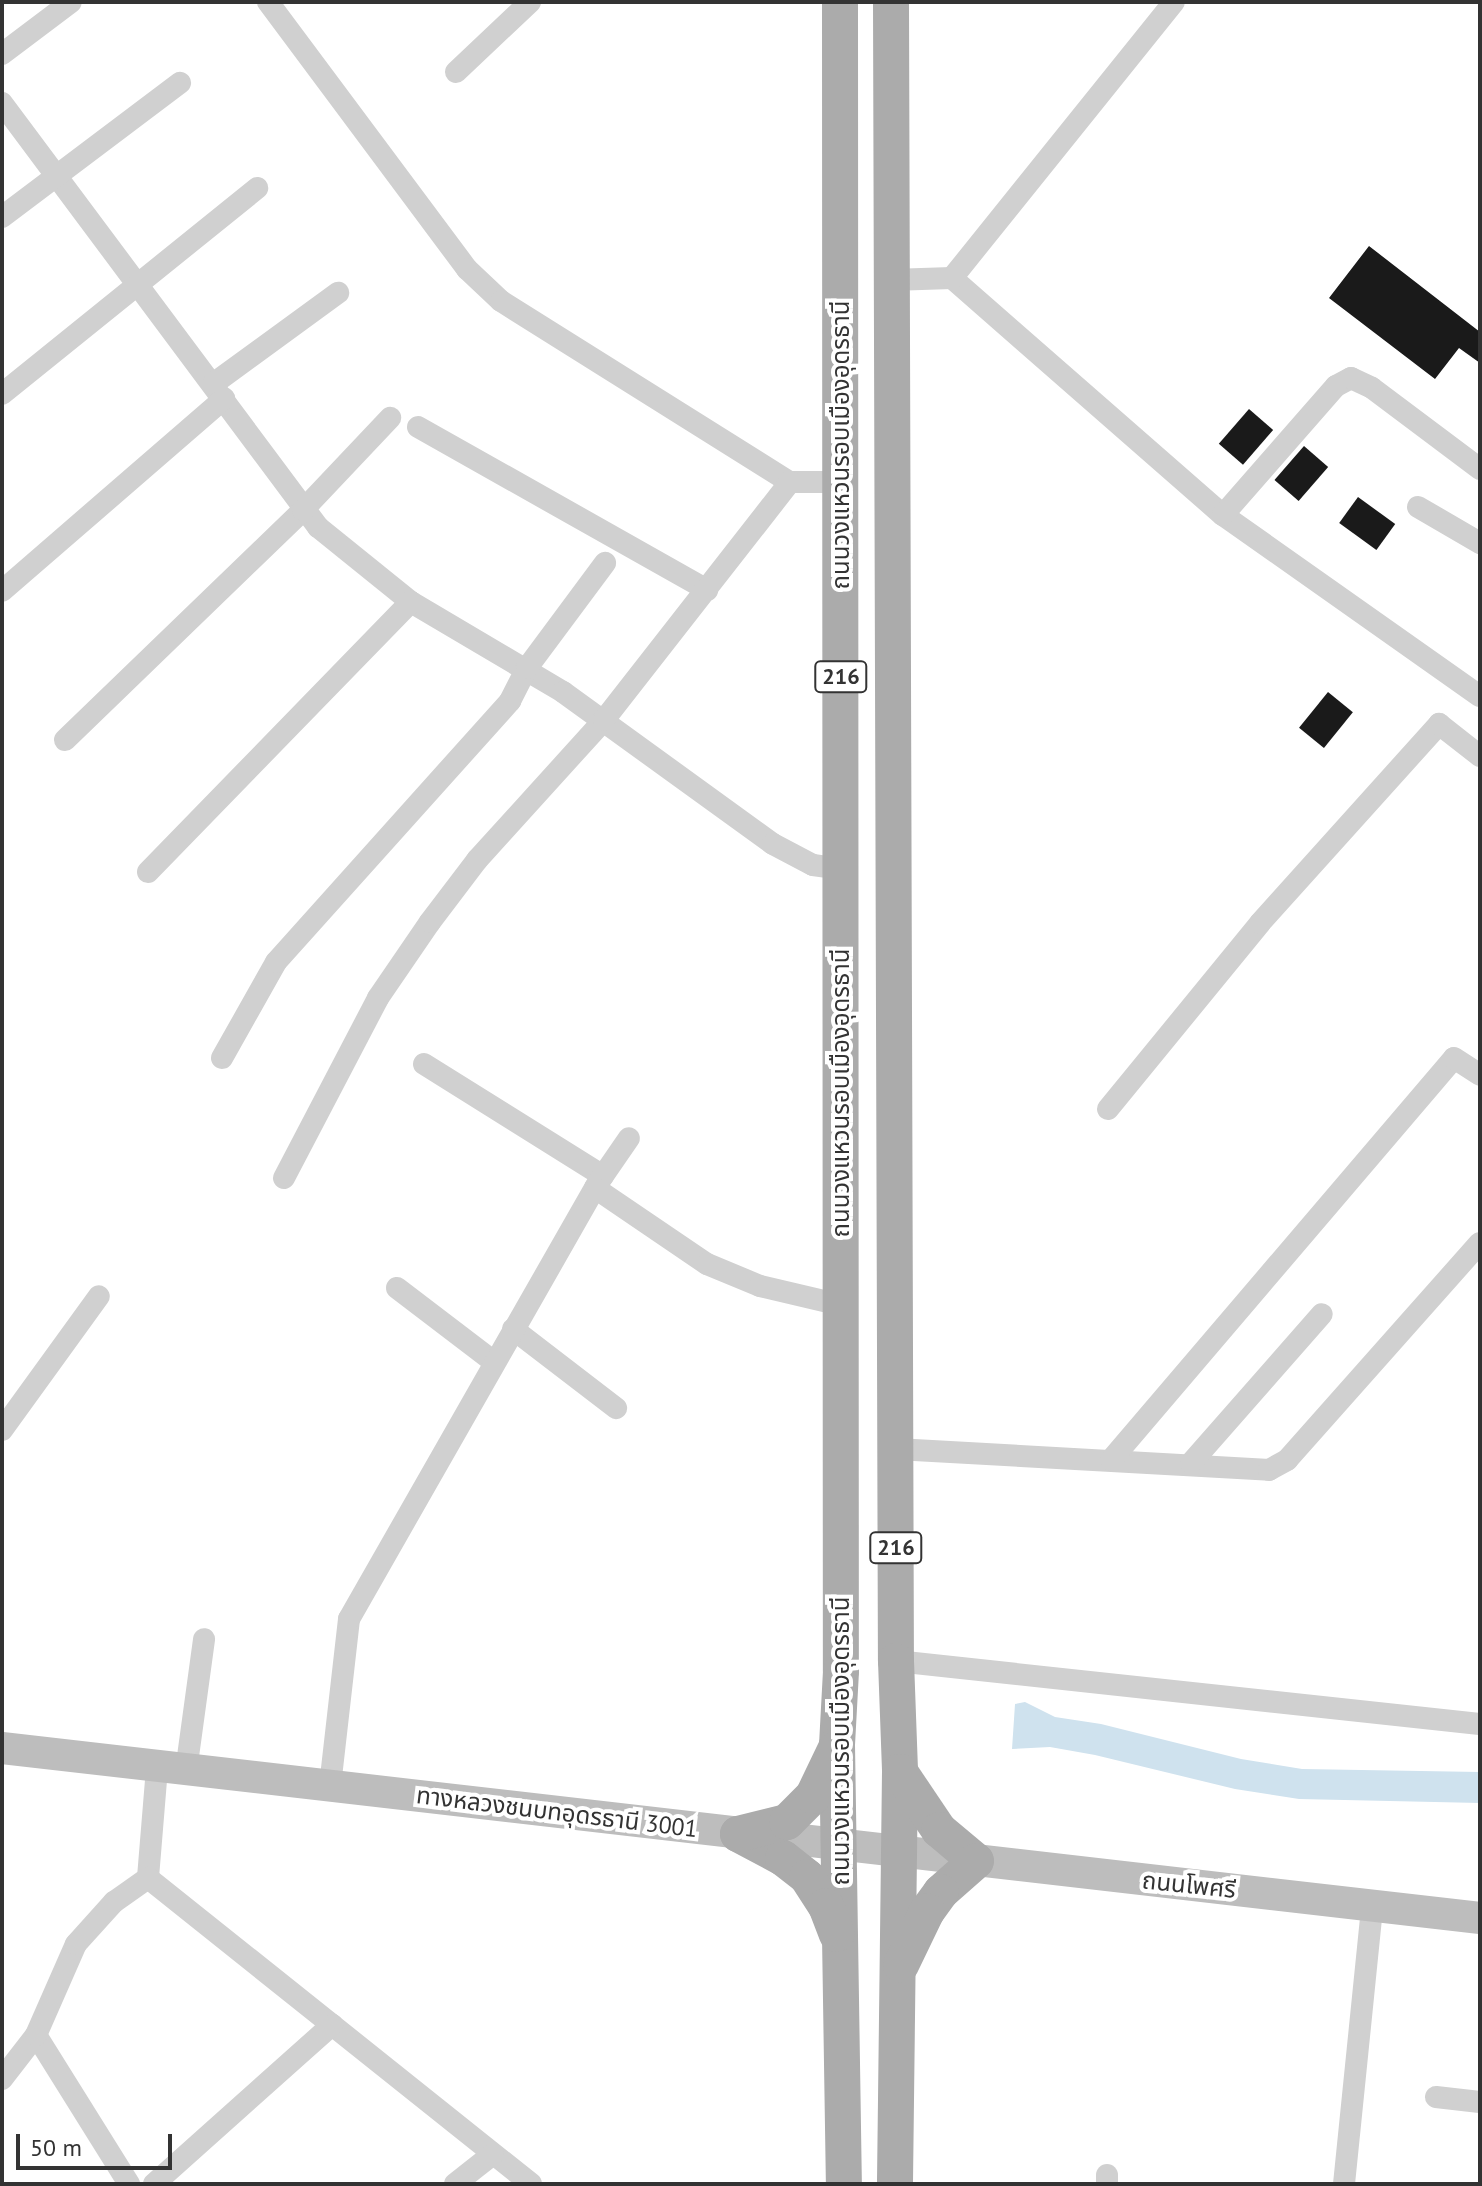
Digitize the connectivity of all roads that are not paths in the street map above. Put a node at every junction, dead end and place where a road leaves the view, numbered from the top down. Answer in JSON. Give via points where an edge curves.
{"nodes":[{"id":1,"x":71,"y":2,"type":"edge"},
{"id":2,"x":268,"y":2,"type":"edge"},
{"id":3,"x":530,"y":2,"type":"edge"},
{"id":4,"x":840,"y":2,"type":"edge"},
{"id":5,"x":891,"y":2,"type":"edge"},
{"id":6,"x":1174,"y":2,"type":"edge"},
{"id":7,"x":2,"y":54,"type":"edge"},
{"id":8,"x":456,"y":72,"type":"dead end"},
{"id":9,"x":180,"y":83,"type":"dead end"},
{"id":10,"x":2,"y":103,"type":"edge"},
{"id":11,"x":58,"y":176,"type":"junction"},
{"id":12,"x":257,"y":188,"type":"dead end"},
{"id":13,"x":2,"y":217,"type":"edge"},
{"id":14,"x":952,"y":278,"type":"junction"},
{"id":15,"x":891,"y":280,"type":"junction"},
{"id":16,"x":135,"y":284,"type":"junction"},
{"id":17,"x":338,"y":293,"type":"dead end"},
{"id":18,"x":219,"y":391,"type":"junction"},
{"id":19,"x":2,"y":394,"type":"edge"},
{"id":20,"x":390,"y":418,"type":"dead end"},
{"id":21,"x":418,"y":427,"type":"dead end"},
{"id":22,"x":1480,"y":469,"type":"edge"},
{"id":23,"x":790,"y":482,"type":"junction"},
{"id":24,"x":840,"y":482,"type":"junction"},
{"id":25,"x":1418,"y":507,"type":"dead end"},
{"id":26,"x":303,"y":510,"type":"junction"},
{"id":27,"x":1223,"y":515,"type":"junction"},
{"id":28,"x":1480,"y":543,"type":"edge"},
{"id":29,"x":605,"y":563,"type":"dead end"},
{"id":30,"x":707,"y":590,"type":"junction"},
{"id":31,"x":2,"y":591,"type":"edge"},
{"id":32,"x":411,"y":602,"type":"junction"},
{"id":33,"x":527,"y":668,"type":"junction"},
{"id":34,"x":1480,"y":696,"type":"edge"},
{"id":35,"x":604,"y":720,"type":"junction"},
{"id":36,"x":65,"y":740,"type":"dead end"},
{"id":37,"x":1480,"y":756,"type":"edge"},
{"id":38,"x":841,"y":869,"type":"junction"},
{"id":39,"x":148,"y":872,"type":"dead end"},
{"id":40,"x":222,"y":1058,"type":"dead end"},
{"id":41,"x":424,"y":1064,"type":"dead end"},
{"id":42,"x":1480,"y":1075,"type":"edge"},
{"id":43,"x":1108,"y":1109,"type":"dead end"},
{"id":44,"x":629,"y":1138,"type":"dead end"},
{"id":45,"x":284,"y":1178,"type":"dead end"},
{"id":46,"x":599,"y":1182,"type":"junction"},
{"id":47,"x":1480,"y":1243,"type":"edge"},
{"id":48,"x":397,"y":1288,"type":"dead end"},
{"id":49,"x":99,"y":1296,"type":"dead end"},
{"id":50,"x":841,"y":1305,"type":"junction"},
{"id":51,"x":1322,"y":1314,"type":"dead end"},
{"id":52,"x":513,"y":1329,"type":"junction"},
{"id":53,"x":494,"y":1362,"type":"junction"},
{"id":54,"x":616,"y":1408,"type":"dead end"},
{"id":55,"x":2,"y":1430,"type":"edge"},
{"id":56,"x":896,"y":1449,"type":"junction"},
{"id":57,"x":1111,"y":1460,"type":"junction"},
{"id":58,"x":1191,"y":1463,"type":"junction"},
{"id":59,"x":204,"y":1639,"type":"dead end"},
{"id":60,"x":896,"y":1661,"type":"junction"},
{"id":61,"x":1480,"y":1724,"type":"edge"},
{"id":62,"x":837,"y":1745,"type":"junction"},
{"id":63,"x":2,"y":1748,"type":"edge"},
{"id":64,"x":172,"y":1769,"type":"junction"},
{"id":65,"x":900,"y":1772,"type":"junction"},
{"id":66,"x":330,"y":1786,"type":"junction"},
{"id":67,"x":738,"y":1834,"type":"junction"},
{"id":68,"x":841,"y":1847,"type":"junction"},
{"id":69,"x":898,"y":1854,"type":"junction"},
{"id":70,"x":976,"y":1861,"type":"junction"},
{"id":71,"x":148,"y":1878,"type":"junction"},
{"id":72,"x":1372,"y":1906,"type":"junction"},
{"id":73,"x":1480,"y":1918,"type":"edge"},
{"id":74,"x":841,"y":1947,"type":"junction"},
{"id":75,"x":897,"y":1974,"type":"junction"},
{"id":76,"x":332,"y":2025,"type":"junction"},
{"id":77,"x":36,"y":2035,"type":"junction"},
{"id":78,"x":2,"y":2079,"type":"edge"},
{"id":79,"x":1436,"y":2097,"type":"dead end"},
{"id":80,"x":1480,"y":2102,"type":"edge"},
{"id":81,"x":493,"y":2154,"type":"junction"},
{"id":82,"x":129,"y":2184,"type":"edge"},
{"id":83,"x":154,"y":2184,"type":"edge"},
{"id":84,"x":455,"y":2184,"type":"edge"},
{"id":85,"x":531,"y":2184,"type":"edge"},
{"id":86,"x":844,"y":2184,"type":"edge"},
{"id":87,"x":895,"y":2184,"type":"edge"},
{"id":88,"x":1344,"y":2184,"type":"edge"}],
"edges":[{"from":1,"to":7,"type":"street"},
{"from":2,"to":23,"type":"street","via":[[467,269],[501,301]]},
{"from":3,"to":8,"type":"street"},
{"from":4,"to":24,"type":"main road","name":"ถนนวงแหวนรอบเมืองอุดรธานี","number":"216"},
{"from":5,"to":15,"type":"main road","number":"216"},
{"from":6,"to":14,"type":"street"},
{"from":9,"to":11,"type":"street"},
{"from":10,"to":11,"type":"street"},
{"from":11,"to":13,"type":"street"},
{"from":11,"to":16,"type":"street"},
{"from":12,"to":16,"type":"street"},
{"from":14,"to":15,"type":"street"},
{"from":14,"to":27,"type":"street"},
{"from":15,"to":56,"type":"main road","number":"216"},
{"from":16,"to":18,"type":"street"},
{"from":16,"to":19,"type":"street"},
{"from":17,"to":18,"type":"street"},
{"from":18,"to":26,"type":"street"},
{"from":18,"to":31,"type":"street"},
{"from":20,"to":26,"type":"street"},
{"from":21,"to":30,"type":"street"},
{"from":22,"to":27,"type":"street","via":[[1351,378],[1336,386]]},
{"from":23,"to":24,"type":"street"},
{"from":23,"to":30,"type":"street"},
{"from":24,"to":38,"type":"main road","name":"ถนนวงแหวนรอบเมืองอุดรธานี","number":"216"},
{"from":25,"to":28,"type":"street"},
{"from":26,"to":32,"type":"street"},
{"from":26,"to":36,"type":"street"},
{"from":27,"to":34,"type":"street"},
{"from":29,"to":33,"type":"street"},
{"from":30,"to":35,"type":"street"},
{"from":32,"to":33,"type":"street"},
{"from":32,"to":39,"type":"street"},
{"from":33,"to":35,"type":"street"},
{"from":33,"to":40,"type":"street","via":[[510,701],[276,962]]},
{"from":35,"to":38,"type":"street","via":[[793,858]]},
{"from":35,"to":45,"type":"street","via":[[477,860],[430,922],[378,998]]},
{"from":37,"to":43,"type":"street","via":[[1439,724],[1260,923]]},
{"from":38,"to":50,"type":"main road","name":"ถนนวงแหวนรอบเมืองอุดรธานี","number":"216"},
{"from":41,"to":46,"type":"street"},
{"from":42,"to":57,"type":"street","via":[[1454,1058]]},
{"from":44,"to":46,"type":"street"},
{"from":46,"to":50,"type":"street","via":[[707,1264],[760,1286]]},
{"from":46,"to":52,"type":"street"},
{"from":47,"to":58,"type":"street","via":[[1287,1460],[1269,1470]]},
{"from":48,"to":53,"type":"street"},
{"from":49,"to":55,"type":"street"},
{"from":50,"to":62,"type":"main road","name":"ถนนวงแหวนรอบเมืองอุดรธานี","number":"216"},
{"from":51,"to":58,"type":"street"},
{"from":52,"to":53,"type":"street"},
{"from":52,"to":54,"type":"street"},
{"from":53,"to":66,"type":"street","via":[[349,1619]]},
{"from":56,"to":57,"type":"street"},
{"from":56,"to":60,"type":"main road","number":"216"},
{"from":57,"to":58,"type":"street"},
{"from":59,"to":64,"type":"street"},
{"from":60,"to":61,"type":"street"},
{"from":60,"to":65,"type":"main road","number":"216"},
{"from":62,"to":67,"type":"main road","via":[[813,1796],[787,1822]]},
{"from":62,"to":68,"type":"main road","name":"ถนนวงแหวนรอบเมืองอุดรธานี","number":"216"},
{"from":63,"to":64,"type":"street","name":"ทางหลวงชนบทอุดรธานี 3001"},
{"from":64,"to":66,"type":"street","name":"ทางหลวงชนบทอุดรธานี 3001"},
{"from":64,"to":71,"type":"street"},
{"from":65,"to":69,"type":"main road","number":"216"},
{"from":65,"to":70,"type":"main road","via":[[939,1830]]},
{"from":66,"to":67,"type":"street","name":"ทางหลวงชนบทอุดรธานี 3001"},
{"from":67,"to":68,"type":"street","name":"ทางหลวงชนบทอุดรธานี 3001"},
{"from":67,"to":74,"type":"main road","via":[[807,1877],[826,1906]]},
{"from":68,"to":69,"type":"street","name":"ถนนโพศรี"},
{"from":68,"to":74,"type":"main road","name":"ถนนวงแหวนรอบเมืองอุดรธานี","number":"216"},
{"from":69,"to":70,"type":"street","name":"ถนนโพศรี"},
{"from":69,"to":75,"type":"main road","number":"216"},
{"from":70,"to":72,"type":"street","name":"ถนนโพศรี"},
{"from":70,"to":75,"type":"main road","via":[[927,1911]]},
{"from":71,"to":76,"type":"street"},
{"from":71,"to":77,"type":"street","via":[[114,1902],[76,1944]]},
{"from":72,"to":73,"type":"street","name":"ถนนโพศรี"},
{"from":72,"to":88,"type":"street"},
{"from":74,"to":86,"type":"main road","name":"ถนนวงแหวนรอบเมืองอุดรธานี","number":"216"},
{"from":75,"to":87,"type":"main road","number":"216"},
{"from":76,"to":81,"type":"street"},
{"from":76,"to":83,"type":"street"},
{"from":77,"to":78,"type":"street"},
{"from":77,"to":82,"type":"street"},
{"from":79,"to":80,"type":"street"},
{"from":81,"to":84,"type":"street"},
{"from":81,"to":85,"type":"street"}]}
